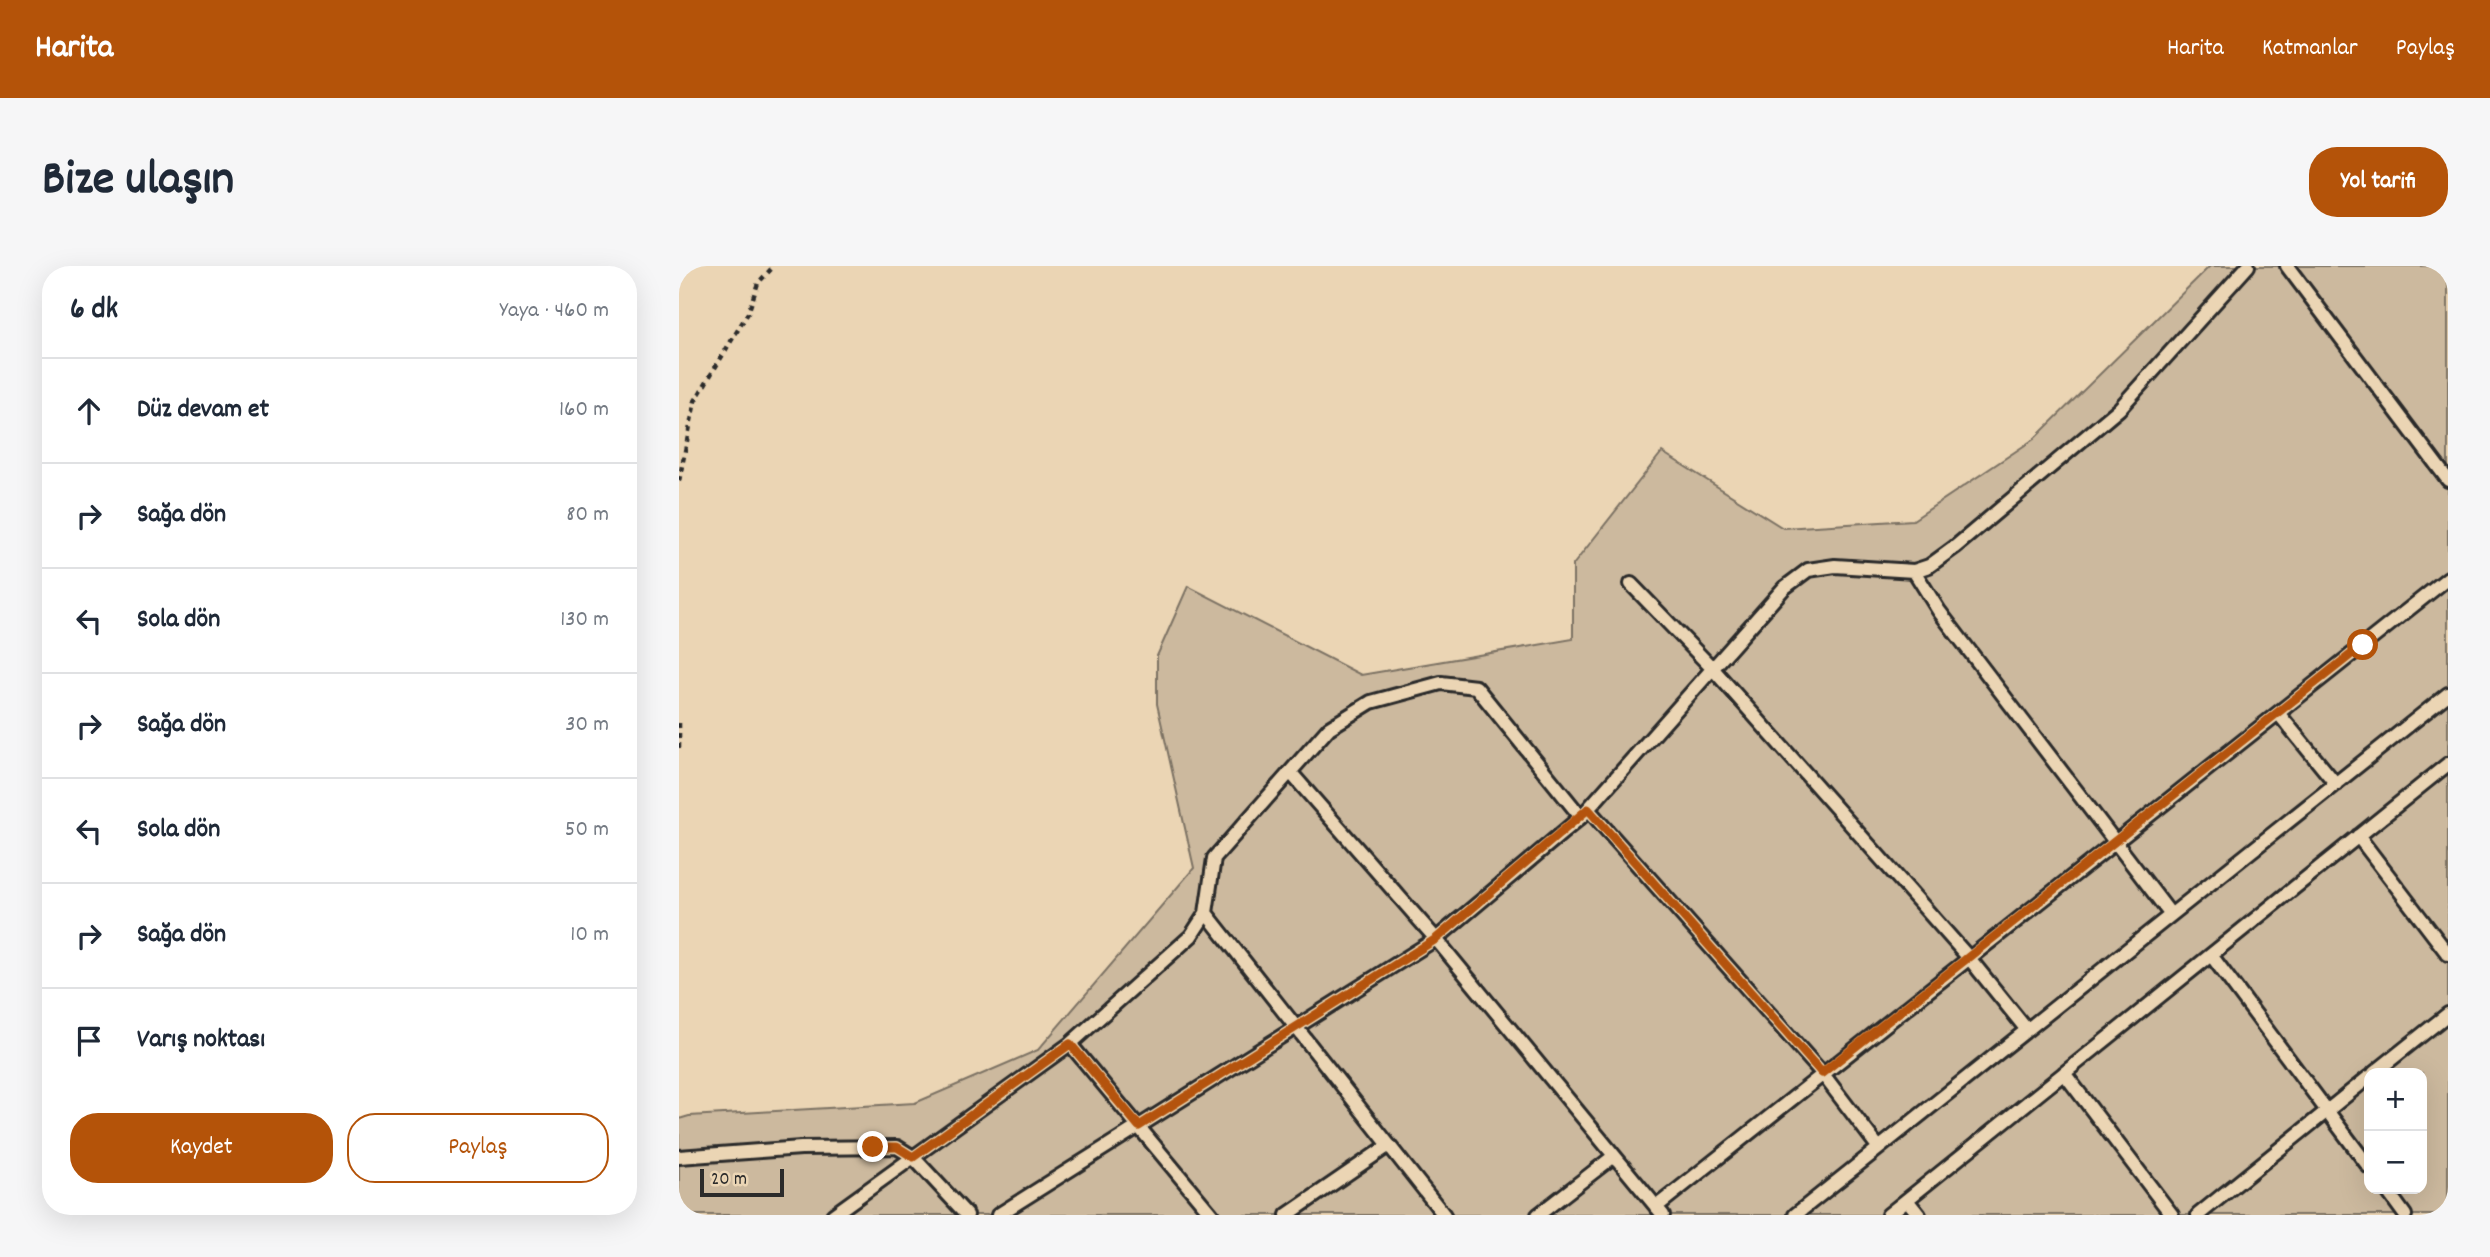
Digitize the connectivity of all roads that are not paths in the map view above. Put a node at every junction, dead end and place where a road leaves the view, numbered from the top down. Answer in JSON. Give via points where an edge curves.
{"nodes":[{"id":1,"x":2248,"y":266,"type":"edge"},
{"id":2,"x":2287,"y":266,"type":"edge"},
{"id":3,"x":2448,"y":480,"type":"edge"},
{"id":4,"x":1914,"y":571,"type":"junction"},
{"id":5,"x":2448,"y":578,"type":"edge"},
{"id":6,"x":1631,"y":584,"type":"dead end"},
{"id":7,"x":1713,"y":669,"type":"junction"},
{"id":8,"x":2448,"y":694,"type":"edge"},
{"id":9,"x":2278,"y":713,"type":"junction"},
{"id":10,"x":2448,"y":764,"type":"edge"},
{"id":11,"x":1291,"y":773,"type":"junction"},
{"id":12,"x":2336,"y":783,"type":"junction"},
{"id":13,"x":1585,"y":813,"type":"junction"},
{"id":14,"x":2358,"y":836,"type":"junction"},
{"id":15,"x":2116,"y":841,"type":"junction"},
{"id":16,"x":1206,"y":913,"type":"junction"},
{"id":17,"x":2171,"y":915,"type":"junction"},
{"id":18,"x":1436,"y":939,"type":"junction"},
{"id":19,"x":2448,"y":954,"type":"edge"},
{"id":20,"x":2211,"y":955,"type":"junction"},
{"id":21,"x":1969,"y":958,"type":"junction"},
{"id":22,"x":2448,"y":1014,"type":"edge"},
{"id":23,"x":1296,"y":1028,"type":"junction"},
{"id":24,"x":2027,"y":1030,"type":"junction"},
{"id":25,"x":1070,"y":1044,"type":"junction"},
{"id":26,"x":2380,"y":1068,"type":"edge"},
{"id":27,"x":1822,"y":1073,"type":"junction"},
{"id":28,"x":2064,"y":1073,"type":"junction"},
{"id":29,"x":2364,"y":1081,"type":"edge"},
{"id":30,"x":2327,"y":1111,"type":"junction"},
{"id":31,"x":1139,"y":1126,"type":"junction"},
{"id":32,"x":1389,"y":1145,"type":"junction"},
{"id":33,"x":1879,"y":1148,"type":"junction"},
{"id":34,"x":1614,"y":1156,"type":"junction"},
{"id":35,"x":679,"y":1157,"type":"edge"},
{"id":36,"x":913,"y":1157,"type":"junction"},
{"id":37,"x":2364,"y":1160,"type":"edge"},
{"id":38,"x":2390,"y":1194,"type":"edge"},
{"id":39,"x":1907,"y":1200,"type":"junction"},
{"id":40,"x":1659,"y":1211,"type":"edge"},
{"id":41,"x":833,"y":1215,"type":"edge"},
{"id":42,"x":967,"y":1215,"type":"edge"},
{"id":43,"x":998,"y":1215,"type":"edge"},
{"id":44,"x":1212,"y":1215,"type":"edge"},
{"id":45,"x":1287,"y":1215,"type":"edge"},
{"id":46,"x":1444,"y":1215,"type":"edge"},
{"id":47,"x":1538,"y":1215,"type":"edge"},
{"id":48,"x":1795,"y":1215,"type":"edge"},
{"id":49,"x":1888,"y":1215,"type":"edge"},
{"id":50,"x":1919,"y":1215,"type":"edge"},
{"id":51,"x":2172,"y":1215,"type":"edge"},
{"id":52,"x":2198,"y":1215,"type":"edge"},
{"id":53,"x":2405,"y":1215,"type":"edge"}],
"edges":[{"from":1,"to":4,"type":"lane","via":[[2119,409],[1955,547]]},
{"from":2,"to":3,"type":"lane"},
{"from":4,"to":7,"type":"lane","via":[[1835,566],[1808,570],[1784,588]]},
{"from":4,"to":15,"type":"lane","via":[[1938,611]]},
{"from":5,"to":9,"type":"lane"},
{"from":6,"to":7,"type":"lane"},
{"from":7,"to":13,"type":"lane"},
{"from":7,"to":21,"type":"lane"},
{"from":8,"to":12,"type":"lane"},
{"from":9,"to":12,"type":"lane"},
{"from":9,"to":15,"type":"lane"},
{"from":10,"to":14,"type":"lane"},
{"from":11,"to":13,"type":"lane","via":[[1329,727],[1371,702],[1441,683],[1476,687]]},
{"from":11,"to":16,"type":"lane","via":[[1214,858]]},
{"from":11,"to":18,"type":"lane"},
{"from":12,"to":17,"type":"lane"},
{"from":13,"to":18,"type":"lane"},
{"from":13,"to":27,"type":"lane"},
{"from":14,"to":19,"type":"lane"},
{"from":14,"to":20,"type":"lane"},
{"from":15,"to":17,"type":"lane"},
{"from":15,"to":21,"type":"lane"},
{"from":16,"to":23,"type":"lane"},
{"from":16,"to":25,"type":"lane","via":[[1191,936]]},
{"from":17,"to":24,"type":"lane"},
{"from":18,"to":23,"type":"lane"},
{"from":18,"to":34,"type":"lane"},
{"from":20,"to":28,"type":"lane"},
{"from":20,"to":30,"type":"lane"},
{"from":21,"to":24,"type":"lane"},
{"from":21,"to":27,"type":"lane"},
{"from":22,"to":26,"type":"lane"},
{"from":23,"to":31,"type":"lane"},
{"from":23,"to":32,"type":"lane"},
{"from":24,"to":33,"type":"lane"},
{"from":25,"to":31,"type":"lane"},
{"from":25,"to":36,"type":"lane"},
{"from":27,"to":33,"type":"lane"},
{"from":27,"to":40,"type":"lane"},
{"from":28,"to":39,"type":"lane"},
{"from":28,"to":51,"type":"lane"},
{"from":29,"to":30,"type":"lane"},
{"from":30,"to":37,"type":"lane"},
{"from":30,"to":52,"type":"lane"},
{"from":31,"to":43,"type":"lane"},
{"from":31,"to":44,"type":"lane"},
{"from":32,"to":45,"type":"lane"},
{"from":32,"to":46,"type":"lane"},
{"from":33,"to":48,"type":"lane"},
{"from":34,"to":40,"type":"lane"},
{"from":34,"to":47,"type":"lane"},
{"from":35,"to":36,"type":"lane","via":[[897,1147]]},
{"from":36,"to":41,"type":"lane"},
{"from":36,"to":42,"type":"lane"},
{"from":38,"to":53,"type":"lane"},
{"from":39,"to":49,"type":"lane"},
{"from":39,"to":50,"type":"lane"}]}
